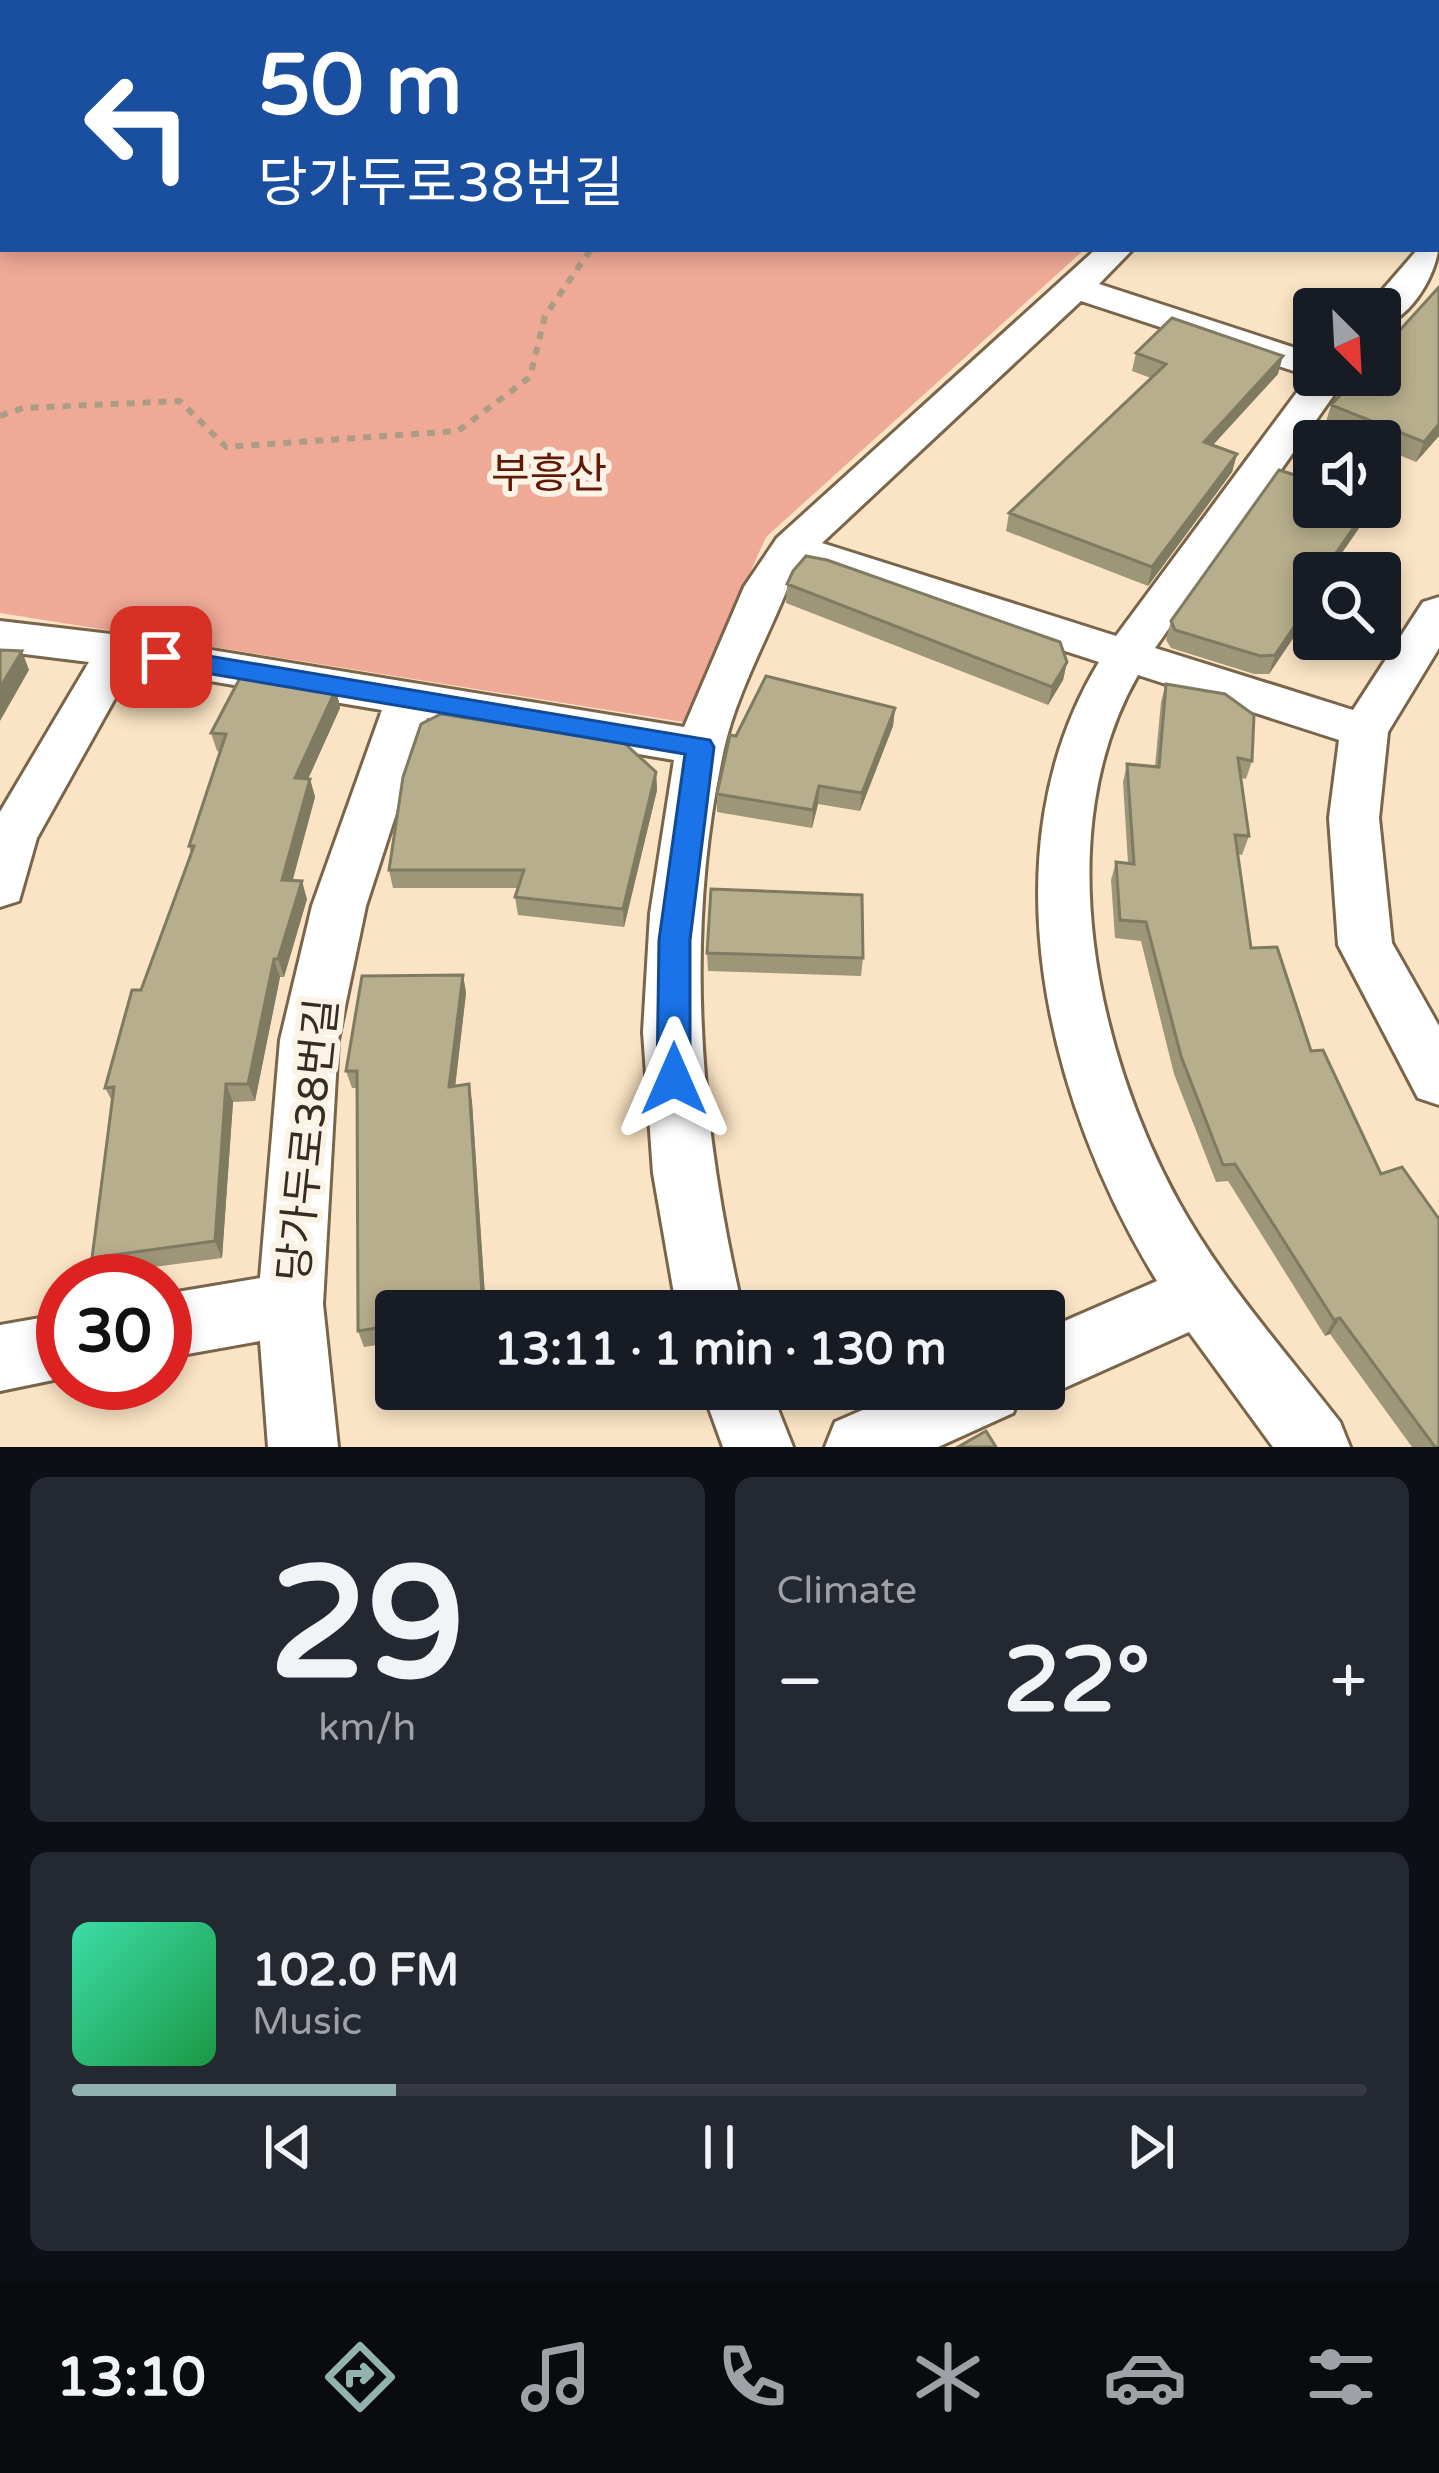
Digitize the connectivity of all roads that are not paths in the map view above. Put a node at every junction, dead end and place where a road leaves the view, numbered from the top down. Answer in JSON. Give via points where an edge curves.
{"nodes":[{"id":1,"x":1113,"y":252,"type":"edge"},
{"id":2,"x":1431,"y":252,"type":"edge"},
{"id":3,"x":1074,"y":287,"type":"junction"},
{"id":4,"x":1401,"y":289,"type":"edge"},
{"id":5,"x":1293,"y":359,"type":"edge"},
{"id":6,"x":1314,"y":396,"type":"edge"},
{"id":7,"x":792,"y":548,"type":"junction"},
{"id":8,"x":1439,"y":612,"type":"edge"},
{"id":9,"x":0,"y":636,"type":"edge"},
{"id":10,"x":119,"y":650,"type":"junction"},
{"id":11,"x":1126,"y":654,"type":"junction"},
{"id":12,"x":409,"y":702,"type":"junction"},
{"id":13,"x":1364,"y":731,"type":"junction"},
{"id":14,"x":700,"y":747,"type":"junction"},
{"id":15,"x":0,"y":886,"type":"edge"},
{"id":16,"x":1439,"y":1080,"type":"edge"},
{"id":17,"x":705,"y":1290,"type":"edge"},
{"id":18,"x":1201,"y":1294,"type":"junction"},
{"id":19,"x":290,"y":1304,"type":"junction"},
{"id":20,"x":192,"y":1321,"type":"edge"},
{"id":21,"x":36,"y":1351,"type":"edge"},
{"id":22,"x":1065,"y":1355,"type":"edge"},
{"id":23,"x":0,"y":1358,"type":"edge"},
{"id":24,"x":744,"y":1410,"type":"edge"},
{"id":25,"x":942,"y":1410,"type":"edge"},
{"id":26,"x":303,"y":1447,"type":"edge"},
{"id":27,"x":758,"y":1447,"type":"edge"},
{"id":28,"x":860,"y":1447,"type":"edge"},
{"id":29,"x":1316,"y":1447,"type":"edge"}],
"edges":[{"from":1,"to":3,"type":"street"},
{"from":2,"to":4,"type":"street"},
{"from":3,"to":5,"type":"street"},
{"from":3,"to":7,"type":"street"},
{"from":6,"to":11,"type":"street"},
{"from":7,"to":11,"type":"street"},
{"from":7,"to":14,"type":"street","via":[[766,587]]},
{"from":8,"to":13,"type":"street"},
{"from":9,"to":10,"type":"street"},
{"from":10,"to":12,"type":"street"},
{"from":10,"to":15,"type":"street","via":[[11,838]]},
{"from":11,"to":13,"type":"street"},
{"from":11,"to":18,"type":"street","via":[[1077,760],[1065,850],[1068,944],[1095,1079],[1155,1220]]},
{"from":12,"to":14,"type":"street"},
{"from":12,"to":19,"type":"street","name":"당가두로38번길","via":[[339,906],[309,1040]]},
{"from":13,"to":16,"type":"street","via":[[1354,818],[1365,945]]},
{"from":14,"to":17,"type":"street","via":[[675,940],[674,1079]]},
{"from":18,"to":22,"type":"street"},
{"from":18,"to":29,"type":"street"},
{"from":19,"to":20,"type":"street","name":"당가두로38번길"},
{"from":19,"to":26,"type":"street","name":"당가두로38번길"},
{"from":21,"to":23,"type":"street"},
{"from":24,"to":27,"type":"street"},
{"from":25,"to":28,"type":"street"}]}
